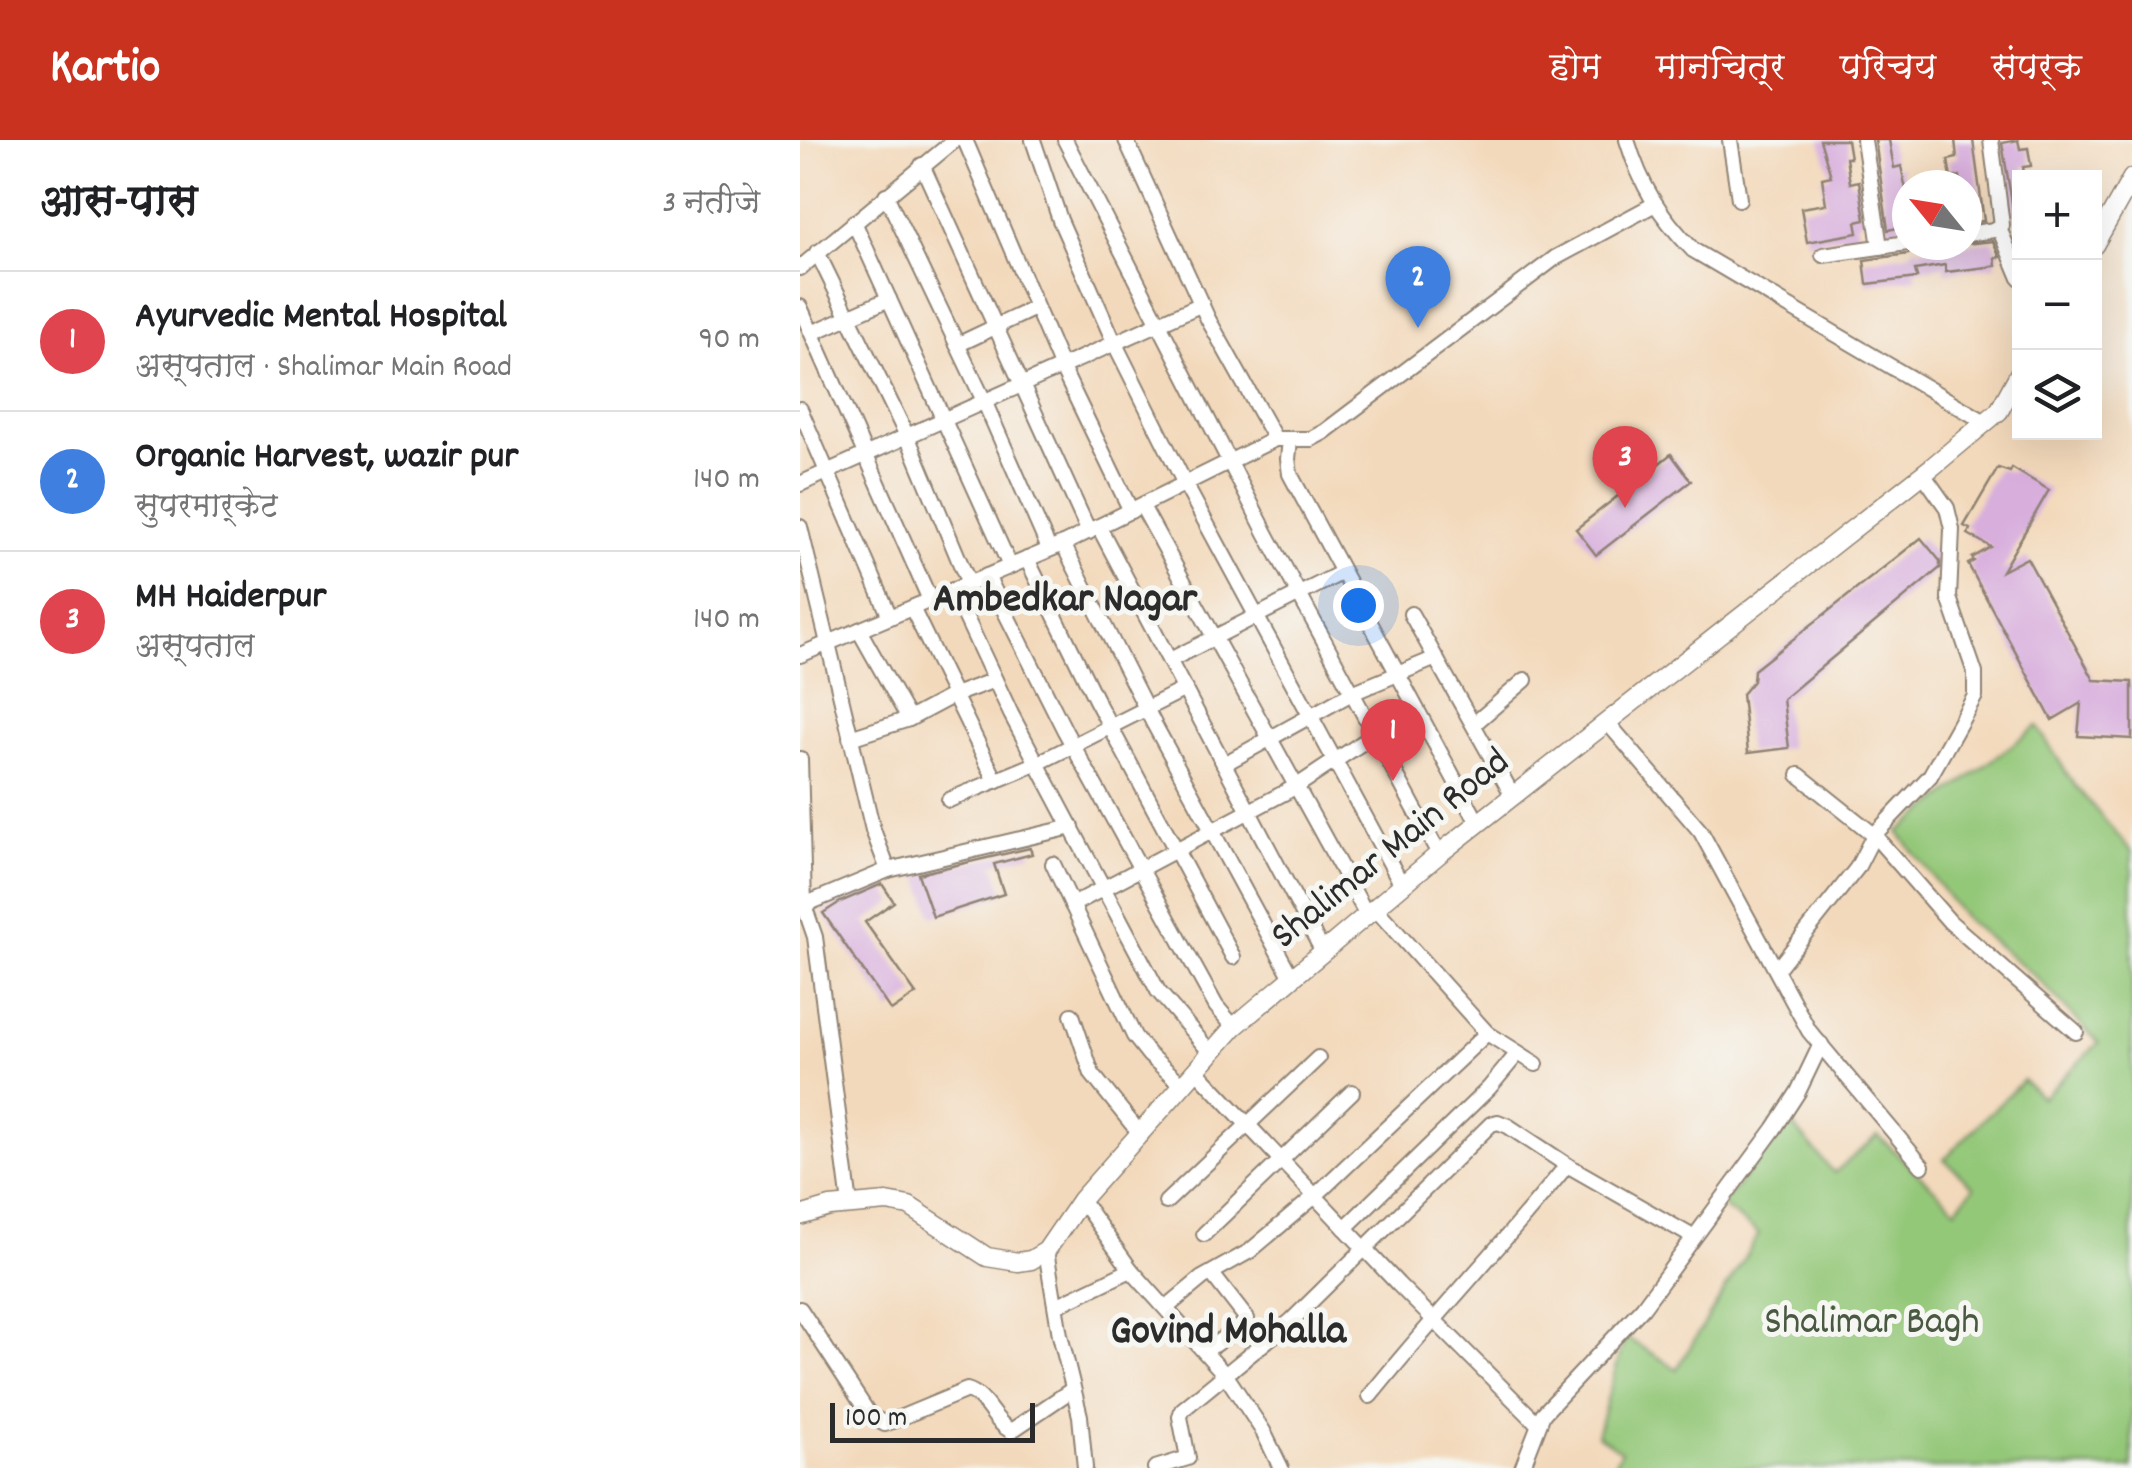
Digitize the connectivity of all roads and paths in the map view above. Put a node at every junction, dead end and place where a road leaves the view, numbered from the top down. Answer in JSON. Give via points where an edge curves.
{"nodes":[{"id":1,"x":955,"y":140,"type":"edge"},
{"id":2,"x":965,"y":140,"type":"edge"},
{"id":3,"x":1034,"y":140,"type":"edge"},
{"id":4,"x":1065,"y":140,"type":"edge"},
{"id":5,"x":1126,"y":140,"type":"edge"},
{"id":6,"x":1627,"y":140,"type":"edge"},
{"id":7,"x":1730,"y":140,"type":"edge"},
{"id":8,"x":1864,"y":140,"type":"edge"},
{"id":9,"x":1991,"y":140,"type":"edge"},
{"id":10,"x":922,"y":166,"type":"junction"},
{"id":11,"x":2132,"y":178,"type":"edge"},
{"id":12,"x":886,"y":195,"type":"junction"},
{"id":13,"x":1739,"y":199,"type":"dead end"},
{"id":14,"x":1655,"y":204,"type":"junction"},
{"id":15,"x":854,"y":222,"type":"junction"},
{"id":16,"x":1999,"y":228,"type":"junction"},
{"id":17,"x":1982,"y":231,"type":"edge"},
{"id":18,"x":2102,"y":231,"type":"edge"},
{"id":19,"x":1892,"y":245,"type":"edge"},
{"id":20,"x":1880,"y":247,"type":"junction"},
{"id":21,"x":817,"y":252,"type":"junction"},
{"id":22,"x":1823,"y":255,"type":"dead end"},
{"id":23,"x":2012,"y":260,"type":"edge"},
{"id":24,"x":800,"y":268,"type":"edge"},
{"id":25,"x":889,"y":299,"type":"junction"},
{"id":26,"x":1202,"y":304,"type":"junction"},
{"id":27,"x":800,"y":307,"type":"edge"},
{"id":28,"x":1036,"y":308,"type":"junction"},
{"id":29,"x":849,"y":318,"type":"junction"},
{"id":30,"x":1159,"y":324,"type":"junction"},
{"id":31,"x":996,"y":327,"type":"junction"},
{"id":32,"x":812,"y":334,"type":"junction"},
{"id":33,"x":1115,"y":344,"type":"junction"},
{"id":34,"x":957,"y":345,"type":"junction"},
{"id":35,"x":1062,"y":368,"type":"junction"},
{"id":36,"x":1023,"y":386,"type":"junction"},
{"id":37,"x":2012,"y":386,"type":"edge"},
{"id":38,"x":985,"y":403,"type":"junction"},
{"id":39,"x":800,"y":410,"type":"edge"},
{"id":40,"x":946,"y":421,"type":"junction"},
{"id":41,"x":1986,"y":422,"type":"junction"},
{"id":42,"x":908,"y":438,"type":"junction"},
{"id":43,"x":1283,"y":440,"type":"junction"},
{"id":44,"x":866,"y":456,"type":"junction"},
{"id":45,"x":1230,"y":462,"type":"junction"},
{"id":46,"x":828,"y":472,"type":"junction"},
{"id":47,"x":1922,"y":474,"type":"junction"},
{"id":48,"x":800,"y":484,"type":"edge"},
{"id":49,"x":1184,"y":484,"type":"junction"},
{"id":50,"x":1136,"y":508,"type":"junction"},
{"id":51,"x":800,"y":528,"type":"edge"},
{"id":52,"x":1094,"y":529,"type":"junction"},
{"id":53,"x":1056,"y":546,"type":"junction"},
{"id":54,"x":1027,"y":559,"type":"junction"},
{"id":55,"x":1010,"y":566,"type":"junction"},
{"id":56,"x":1341,"y":573,"type":"junction"},
{"id":57,"x":987,"y":576,"type":"junction"},
{"id":58,"x":968,"y":584,"type":"junction"},
{"id":59,"x":953,"y":590,"type":"junction"},
{"id":60,"x":1299,"y":594,"type":"junction"},
{"id":61,"x":930,"y":600,"type":"junction"},
{"id":62,"x":912,"y":608,"type":"junction"},
{"id":63,"x":1412,"y":614,"type":"dead end"},
{"id":64,"x":1256,"y":616,"type":"junction"},
{"id":65,"x":890,"y":617,"type":"junction"},
{"id":66,"x":859,"y":630,"type":"junction"},
{"id":67,"x":1214,"y":638,"type":"junction"},
{"id":68,"x":827,"y":644,"type":"junction"},
{"id":69,"x":800,"y":655,"type":"edge"},
{"id":70,"x":1436,"y":658,"type":"junction"},
{"id":71,"x":1170,"y":660,"type":"junction"},
{"id":72,"x":1398,"y":676,"type":"junction"},
{"id":73,"x":995,"y":680,"type":"junction"},
{"id":74,"x":1525,"y":680,"type":"dead end"},
{"id":75,"x":1184,"y":689,"type":"junction"},
{"id":76,"x":1352,"y":692,"type":"junction"},
{"id":77,"x":954,"y":695,"type":"junction"},
{"id":78,"x":1146,"y":708,"type":"junction"},
{"id":79,"x":1310,"y":716,"type":"junction"},
{"id":80,"x":910,"y":719,"type":"junction"},
{"id":81,"x":1607,"y":722,"type":"junction"},
{"id":82,"x":1474,"y":724,"type":"junction"},
{"id":83,"x":1110,"y":726,"type":"junction"},
{"id":84,"x":1374,"y":735,"type":"junction"},
{"id":85,"x":850,"y":738,"type":"junction"},
{"id":86,"x":1270,"y":738,"type":"junction"},
{"id":87,"x":1073,"y":745,"type":"junction"},
{"id":88,"x":800,"y":759,"type":"edge"},
{"id":89,"x":1334,"y":762,"type":"junction"},
{"id":90,"x":1038,"y":763,"type":"junction"},
{"id":91,"x":1224,"y":764,"type":"junction"},
{"id":92,"x":1798,"y":775,"type":"dead end"},
{"id":93,"x":996,"y":781,"type":"junction"},
{"id":94,"x":1296,"y":786,"type":"junction"},
{"id":95,"x":1513,"y":796,"type":"junction"},
{"id":96,"x":948,"y":800,"type":"dead end"},
{"id":97,"x":1249,"y":811,"type":"junction"},
{"id":98,"x":1478,"y":823,"type":"junction"},
{"id":99,"x":1072,"y":827,"type":"junction"},
{"id":100,"x":1213,"y":831,"type":"junction"},
{"id":101,"x":1874,"y":835,"type":"junction"},
{"id":102,"x":1176,"y":850,"type":"junction"},
{"id":103,"x":1438,"y":854,"type":"junction"},
{"id":104,"x":1053,"y":864,"type":"dead end"},
{"id":105,"x":1142,"y":868,"type":"junction"},
{"id":106,"x":888,"y":870,"type":"junction"},
{"id":107,"x":1402,"y":885,"type":"junction"},
{"id":108,"x":1105,"y":888,"type":"junction"},
{"id":109,"x":804,"y":904,"type":"junction"},
{"id":110,"x":1072,"y":905,"type":"junction"},
{"id":111,"x":1371,"y":912,"type":"junction"},
{"id":112,"x":1323,"y":952,"type":"junction"},
{"id":113,"x":1233,"y":958,"type":"dead end"},
{"id":114,"x":1777,"y":970,"type":"junction"},
{"id":115,"x":1292,"y":978,"type":"junction"},
{"id":116,"x":1072,"y":1015,"type":"dead end"},
{"id":117,"x":1234,"y":1028,"type":"junction"},
{"id":118,"x":2076,"y":1032,"type":"dead end"},
{"id":119,"x":1487,"y":1034,"type":"junction"},
{"id":120,"x":1821,"y":1044,"type":"junction"},
{"id":121,"x":1518,"y":1053,"type":"junction"},
{"id":122,"x":1211,"y":1054,"type":"junction"},
{"id":123,"x":1318,"y":1058,"type":"dead end"},
{"id":124,"x":1536,"y":1064,"type":"dead end"},
{"id":125,"x":1196,"y":1070,"type":"junction"},
{"id":126,"x":1183,"y":1085,"type":"junction"},
{"id":127,"x":1352,"y":1092,"type":"dead end"},
{"id":128,"x":1248,"y":1124,"type":"junction"},
{"id":129,"x":1140,"y":1135,"type":"junction"},
{"id":130,"x":1281,"y":1160,"type":"junction"},
{"id":131,"x":1567,"y":1164,"type":"junction"},
{"id":132,"x":1922,"y":1166,"type":"dead end"},
{"id":133,"x":1315,"y":1196,"type":"junction"},
{"id":134,"x":1081,"y":1200,"type":"junction"},
{"id":135,"x":1166,"y":1202,"type":"dead end"},
{"id":136,"x":850,"y":1205,"type":"junction"},
{"id":137,"x":800,"y":1216,"type":"edge"},
{"id":138,"x":1345,"y":1228,"type":"junction"},
{"id":139,"x":1204,"y":1234,"type":"dead end"},
{"id":140,"x":1693,"y":1237,"type":"junction"},
{"id":141,"x":1365,"y":1249,"type":"junction"},
{"id":142,"x":1046,"y":1251,"type":"junction"},
{"id":143,"x":1131,"y":1270,"type":"junction"},
{"id":144,"x":1212,"y":1274,"type":"junction"},
{"id":145,"x":1056,"y":1306,"type":"junction"},
{"id":146,"x":1166,"y":1307,"type":"junction"},
{"id":147,"x":800,"y":1310,"type":"edge"},
{"id":148,"x":1432,"y":1318,"type":"junction"},
{"id":149,"x":1205,"y":1351,"type":"junction"},
{"id":150,"x":1227,"y":1376,"type":"junction"},
{"id":151,"x":1073,"y":1389,"type":"junction"},
{"id":152,"x":1370,"y":1396,"type":"dead end"},
{"id":153,"x":1538,"y":1424,"type":"junction"},
{"id":154,"x":1190,"y":1463,"type":"edge"},
{"id":155,"x":1086,"y":1468,"type":"edge"},
{"id":156,"x":1155,"y":1468,"type":"edge"},
{"id":157,"x":1281,"y":1468,"type":"edge"},
{"id":158,"x":1522,"y":1468,"type":"edge"}],
"edges":[{"from":1,"to":10,"type":"street"},
{"from":2,"to":28,"type":"street"},
{"from":3,"to":33,"type":"street","via":[[1060,220]]},
{"from":4,"to":30,"type":"street"},
{"from":5,"to":26,"type":"street"},
{"from":6,"to":14,"type":"street"},
{"from":7,"to":13,"type":"street"},
{"from":8,"to":20,"type":"street"},
{"from":9,"to":16,"type":"street"},
{"from":10,"to":12,"type":"street"},
{"from":10,"to":31,"type":"street"},
{"from":11,"to":18,"type":"street"},
{"from":12,"to":15,"type":"street"},
{"from":12,"to":34,"type":"street"},
{"from":14,"to":41,"type":"street","via":[[1692,250]]},
{"from":14,"to":43,"type":"street","via":[[1555,258],[1324,432]]},
{"from":15,"to":21,"type":"street"},
{"from":15,"to":25,"type":"street"},
{"from":16,"to":17,"type":"street"},
{"from":16,"to":23,"type":"street"},
{"from":19,"to":20,"type":"street"},
{"from":20,"to":22,"type":"street"},
{"from":21,"to":24,"type":"street"},
{"from":21,"to":29,"type":"street"},
{"from":25,"to":29,"type":"street"},
{"from":25,"to":40,"type":"street"},
{"from":26,"to":30,"type":"street"},
{"from":26,"to":43,"type":"street"},
{"from":27,"to":32,"type":"street"},
{"from":28,"to":31,"type":"street"},
{"from":28,"to":35,"type":"street"},
{"from":29,"to":32,"type":"street"},
{"from":29,"to":42,"type":"street"},
{"from":30,"to":33,"type":"street"},
{"from":30,"to":45,"type":"street"},
{"from":31,"to":34,"type":"street"},
{"from":31,"to":36,"type":"street"},
{"from":32,"to":44,"type":"street"},
{"from":33,"to":35,"type":"street"},
{"from":33,"to":49,"type":"street"},
{"from":34,"to":38,"type":"street"},
{"from":35,"to":36,"type":"street"},
{"from":35,"to":50,"type":"street"},
{"from":36,"to":38,"type":"street"},
{"from":36,"to":52,"type":"street"},
{"from":37,"to":41,"type":"street","name":"Shalimar Main Road"},
{"from":38,"to":40,"type":"street"},
{"from":38,"to":53,"type":"street"},
{"from":39,"to":46,"type":"street"},
{"from":40,"to":42,"type":"street"},
{"from":40,"to":55,"type":"street"},
{"from":41,"to":47,"type":"street","name":"Shalimar Main Road"},
{"from":42,"to":44,"type":"street"},
{"from":42,"to":58,"type":"street"},
{"from":43,"to":45,"type":"street"},
{"from":43,"to":56,"type":"street","via":[[1290,474]]},
{"from":44,"to":46,"type":"street"},
{"from":44,"to":61,"type":"street"},
{"from":45,"to":49,"type":"street"},
{"from":45,"to":60,"type":"street"},
{"from":46,"to":48,"type":"street"},
{"from":46,"to":65,"type":"street"},
{"from":47,"to":81,"type":"street","name":"Shalimar Main Road"},
{"from":47,"to":101,"type":"street","via":[[1947,508],[1950,598],[1977,684],[1930,776]]},
{"from":49,"to":50,"type":"street"},
{"from":49,"to":64,"type":"street"},
{"from":50,"to":52,"type":"street"},
{"from":50,"to":67,"type":"street"},
{"from":51,"to":68,"type":"street"},
{"from":52,"to":53,"type":"street"},
{"from":52,"to":71,"type":"street"},
{"from":53,"to":54,"type":"street"},
{"from":53,"to":78,"type":"street"},
{"from":54,"to":55,"type":"street"},
{"from":54,"to":83,"type":"street"},
{"from":55,"to":57,"type":"street"},
{"from":56,"to":60,"type":"street"},
{"from":56,"to":72,"type":"street"},
{"from":57,"to":58,"type":"street"},
{"from":57,"to":87,"type":"street"},
{"from":58,"to":59,"type":"street"},
{"from":59,"to":61,"type":"street"},
{"from":59,"to":73,"type":"street"},
{"from":60,"to":64,"type":"street"},
{"from":60,"to":76,"type":"street"},
{"from":61,"to":62,"type":"street"},
{"from":62,"to":65,"type":"street"},
{"from":62,"to":77,"type":"street"},
{"from":63,"to":70,"type":"street"},
{"from":64,"to":67,"type":"street"},
{"from":64,"to":79,"type":"street"},
{"from":65,"to":66,"type":"street"},
{"from":66,"to":68,"type":"street"},
{"from":66,"to":80,"type":"street"},
{"from":67,"to":71,"type":"street"},
{"from":67,"to":86,"type":"street"},
{"from":68,"to":69,"type":"street"},
{"from":68,"to":85,"type":"street"},
{"from":70,"to":72,"type":"street"},
{"from":70,"to":82,"type":"street"},
{"from":71,"to":75,"type":"street"},
{"from":72,"to":76,"type":"street"},
{"from":72,"to":98,"type":"street"},
{"from":73,"to":77,"type":"street"},
{"from":73,"to":90,"type":"street"},
{"from":74,"to":82,"type":"street"},
{"from":75,"to":78,"type":"street"},
{"from":75,"to":91,"type":"street"},
{"from":76,"to":79,"type":"street"},
{"from":76,"to":84,"type":"street"},
{"from":77,"to":80,"type":"street"},
{"from":77,"to":93,"type":"street"},
{"from":78,"to":83,"type":"street"},
{"from":78,"to":100,"type":"street"},
{"from":79,"to":86,"type":"street"},
{"from":79,"to":89,"type":"street"},
{"from":80,"to":85,"type":"street"},
{"from":81,"to":95,"type":"street","name":"Shalimar Main Road"},
{"from":81,"to":114,"type":"street","via":[[1701,832]]},
{"from":82,"to":95,"type":"street"},
{"from":83,"to":87,"type":"street"},
{"from":83,"to":102,"type":"street"},
{"from":84,"to":89,"type":"street"},
{"from":84,"to":103,"type":"street"},
{"from":85,"to":106,"type":"street"},
{"from":86,"to":91,"type":"street"},
{"from":86,"to":94,"type":"street"},
{"from":87,"to":90,"type":"street"},
{"from":87,"to":105,"type":"street"},
{"from":88,"to":109,"type":"street"},
{"from":89,"to":94,"type":"street"},
{"from":89,"to":107,"type":"street"},
{"from":90,"to":93,"type":"street"},
{"from":90,"to":99,"type":"street"},
{"from":91,"to":97,"type":"street"},
{"from":92,"to":101,"type":"street"},
{"from":93,"to":96,"type":"street"},
{"from":94,"to":97,"type":"street"},
{"from":94,"to":111,"type":"street"},
{"from":95,"to":98,"type":"street","name":"Shalimar Main Road"},
{"from":97,"to":100,"type":"street"},
{"from":97,"to":112,"type":"street"},
{"from":98,"to":103,"type":"street","name":"Shalimar Main Road"},
{"from":99,"to":106,"type":"street"},
{"from":99,"to":108,"type":"street"},
{"from":100,"to":102,"type":"street"},
{"from":100,"to":115,"type":"street"},
{"from":101,"to":114,"type":"street","via":[[1857,868]]},
{"from":101,"to":118,"type":"street","via":[[1950,922]]},
{"from":102,"to":105,"type":"street"},
{"from":102,"to":113,"type":"street"},
{"from":103,"to":107,"type":"street","name":"Shalimar Main Road"},
{"from":104,"to":110,"type":"street"},
{"from":105,"to":108,"type":"street"},
{"from":105,"to":117,"type":"street"},
{"from":106,"to":109,"type":"street"},
{"from":107,"to":111,"type":"street","name":"Shalimar Main Road"},
{"from":108,"to":110,"type":"street"},
{"from":108,"to":122,"type":"street","via":[[1164,1002]]},
{"from":109,"to":136,"type":"street","via":[[815,936]]},
{"from":110,"to":126,"type":"street","via":[[1134,1036]]},
{"from":111,"to":112,"type":"street","name":"Shalimar Main Road"},
{"from":111,"to":119,"type":"street"},
{"from":112,"to":115,"type":"street","name":"Shalimar Main Road"},
{"from":114,"to":120,"type":"street"},
{"from":115,"to":117,"type":"street","name":"Shalimar Main Road"},
{"from":116,"to":129,"type":"street","via":[[1092,1074]]},
{"from":117,"to":122,"type":"street","name":"Shalimar Main Road"},
{"from":119,"to":121,"type":"street"},
{"from":119,"to":133,"type":"street"},
{"from":120,"to":132,"type":"street"},
{"from":120,"to":140,"type":"street","via":[[1798,1092]]},
{"from":121,"to":124,"type":"street"},
{"from":121,"to":138,"type":"street"},
{"from":122,"to":125,"type":"street","name":"Shalimar Main Road"},
{"from":123,"to":128,"type":"street"},
{"from":125,"to":126,"type":"street","name":"Shalimar Main Road"},
{"from":125,"to":128,"type":"street"},
{"from":126,"to":129,"type":"street","name":"Shalimar Main Road"},
{"from":127,"to":130,"type":"street"},
{"from":128,"to":130,"type":"street"},
{"from":128,"to":135,"type":"street"},
{"from":129,"to":134,"type":"street","name":"Shalimar Main Road"},
{"from":130,"to":133,"type":"street"},
{"from":130,"to":139,"type":"street"},
{"from":131,"to":140,"type":"street"},
{"from":131,"to":141,"type":"street","via":[[1508,1126],[1491,1124]]},
{"from":131,"to":148,"type":"street"},
{"from":133,"to":138,"type":"street"},
{"from":133,"to":144,"type":"street"},
{"from":134,"to":142,"type":"street","name":"Shalimar Main Road"},
{"from":134,"to":143,"type":"street"},
{"from":136,"to":137,"type":"street"},
{"from":136,"to":142,"type":"street","via":[[909,1206],[1001,1260],[1032,1260]]},
{"from":138,"to":141,"type":"street"},
{"from":140,"to":153,"type":"street","via":[[1644,1307]]},
{"from":141,"to":148,"type":"street"},
{"from":141,"to":150,"type":"street"},
{"from":142,"to":145,"type":"street"},
{"from":143,"to":145,"type":"street"},
{"from":143,"to":146,"type":"street"},
{"from":144,"to":146,"type":"street"},
{"from":144,"to":149,"type":"street","via":[[1247,1319]]},
{"from":145,"to":151,"type":"street"},
{"from":146,"to":149,"type":"street"},
{"from":147,"to":151,"type":"street","via":[[870,1416],[885,1424],[967,1390],[1011,1432]]},
{"from":148,"to":152,"type":"street"},
{"from":148,"to":153,"type":"street"},
{"from":149,"to":150,"type":"street"},
{"from":150,"to":154,"type":"street","via":[[1180,1414]]},
{"from":150,"to":157,"type":"street"},
{"from":151,"to":155,"type":"street"},
{"from":153,"to":158,"type":"street"},
{"from":154,"to":156,"type":"street"}]}
